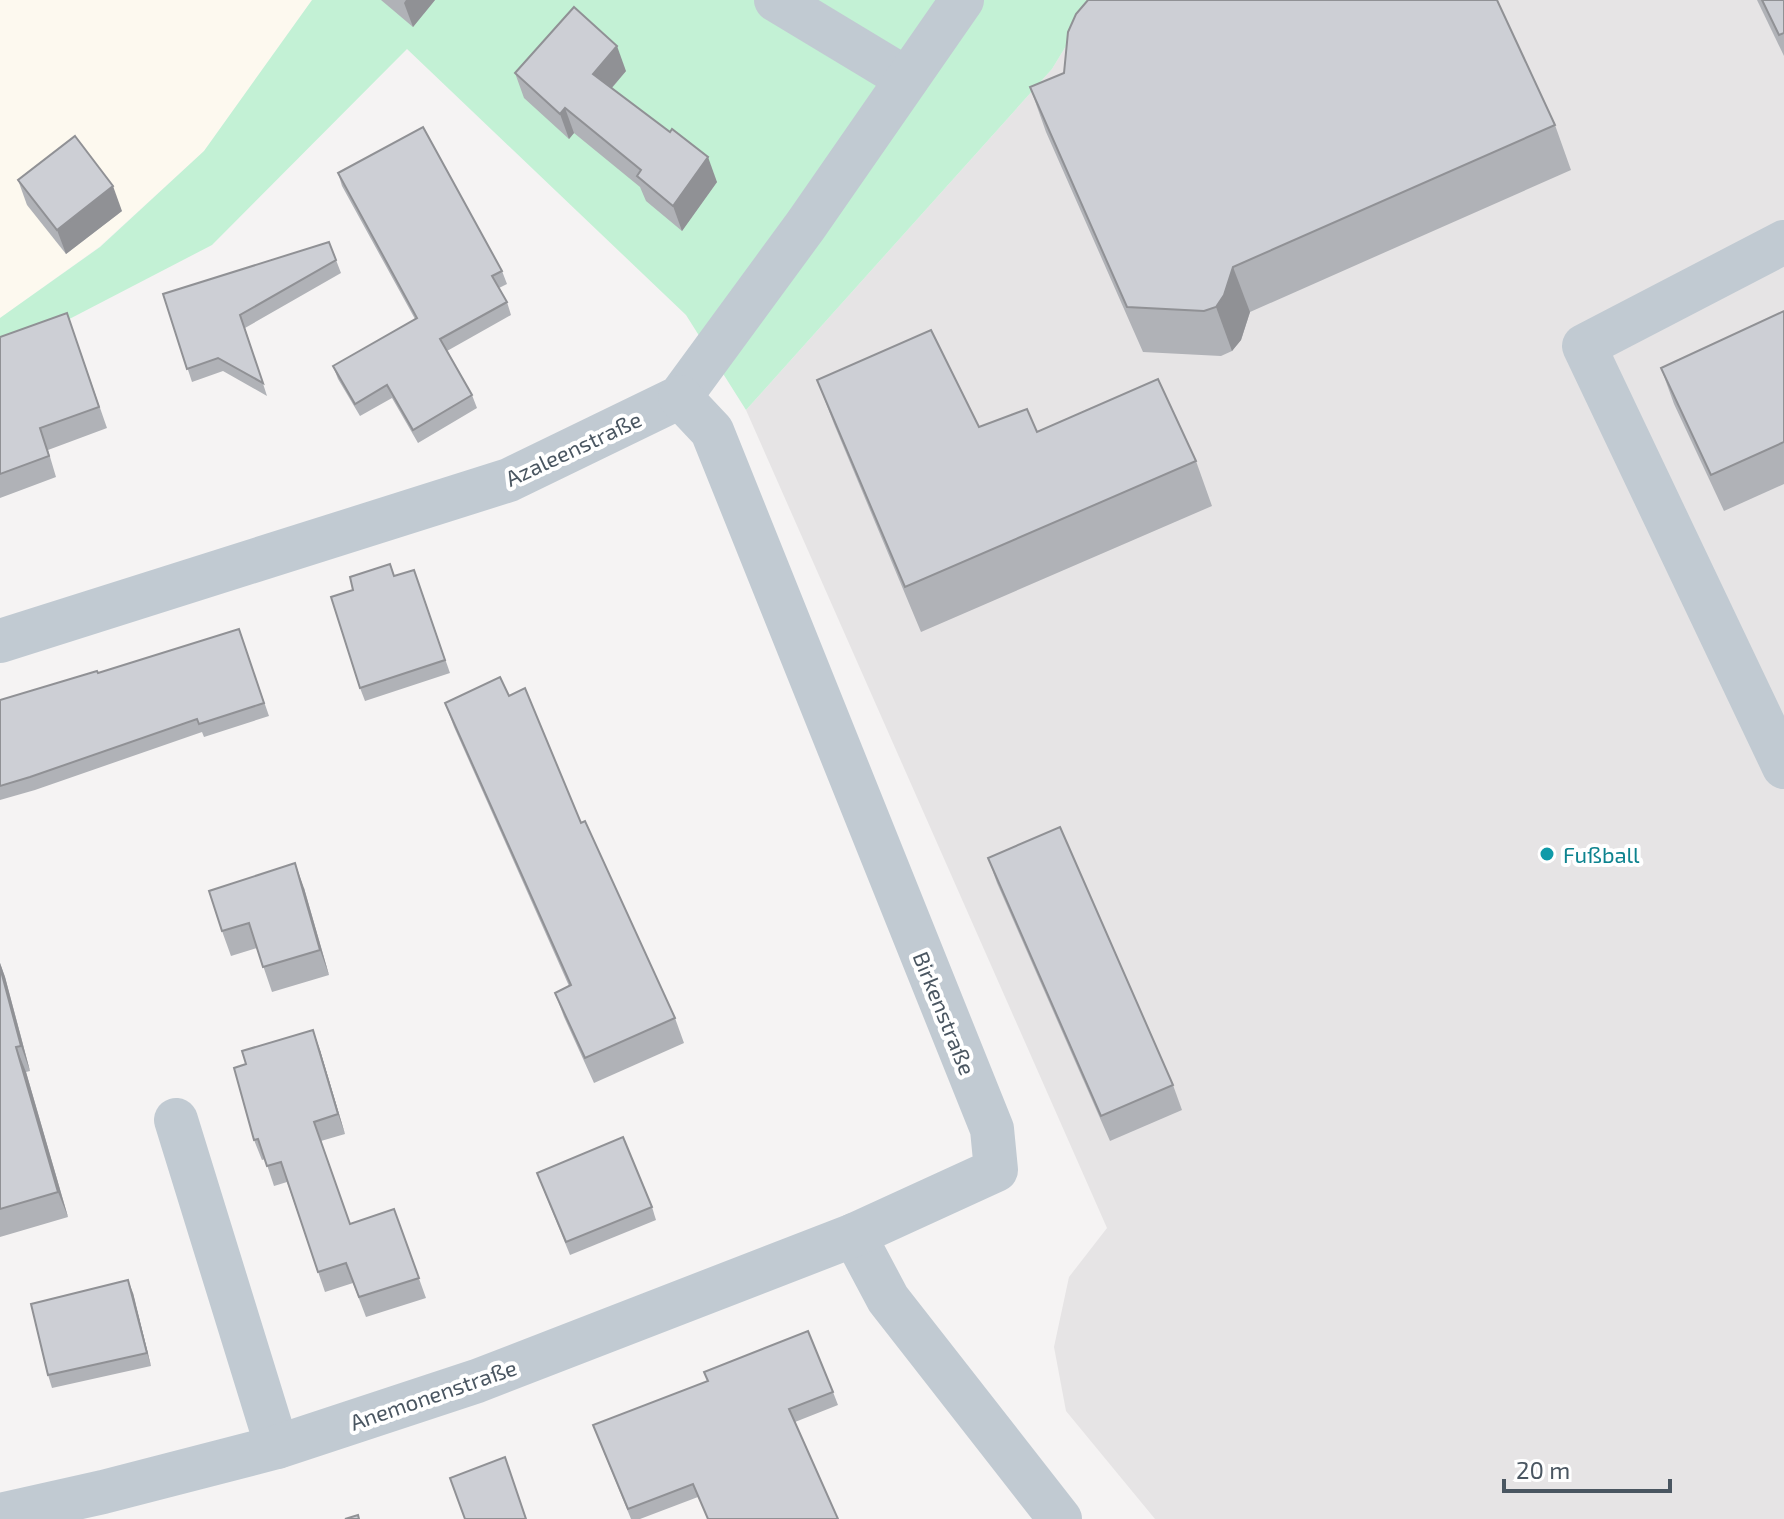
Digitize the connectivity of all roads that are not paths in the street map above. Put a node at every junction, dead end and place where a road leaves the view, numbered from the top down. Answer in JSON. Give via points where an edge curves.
{"nodes":[{"id":1,"x":776,"y":0,"type":"edge"},
{"id":2,"x":962,"y":0,"type":"edge"},
{"id":3,"x":907,"y":79,"type":"junction"},
{"id":4,"x":1784,"y":242,"type":"edge"},
{"id":5,"x":680,"y":397,"type":"junction"},
{"id":6,"x":0,"y":641,"type":"edge"},
{"id":7,"x":1784,"y":767,"type":"edge"},
{"id":8,"x":176,"y":1120,"type":"dead end"},
{"id":9,"x":854,"y":1235,"type":"junction"},
{"id":10,"x":277,"y":1447,"type":"junction"},
{"id":11,"x":0,"y":1515,"type":"edge"},
{"id":12,"x":1060,"y":1519,"type":"edge"}],
"edges":[{"from":1,"to":3,"type":"street"},
{"from":2,"to":3,"type":"street","name":"Azaleenstraße"},
{"from":3,"to":5,"type":"street","name":"Azaleenstraße"},
{"from":4,"to":7,"type":"street","via":[[1584,346]]},
{"from":5,"to":6,"type":"street","name":"Azaleenstraße","via":[[509,480]]},
{"from":5,"to":9,"type":"street","name":"Birkenstraße","via":[[712,431],[992,1129],[996,1170]]},
{"from":8,"to":10,"type":"street"},
{"from":9,"to":10,"type":"street","name":"Anemonenstraße","via":[[477,1381]]},
{"from":9,"to":12,"type":"street","via":[[888,1299]]},
{"from":10,"to":11,"type":"street","name":"Anemonenstraße"}]}
